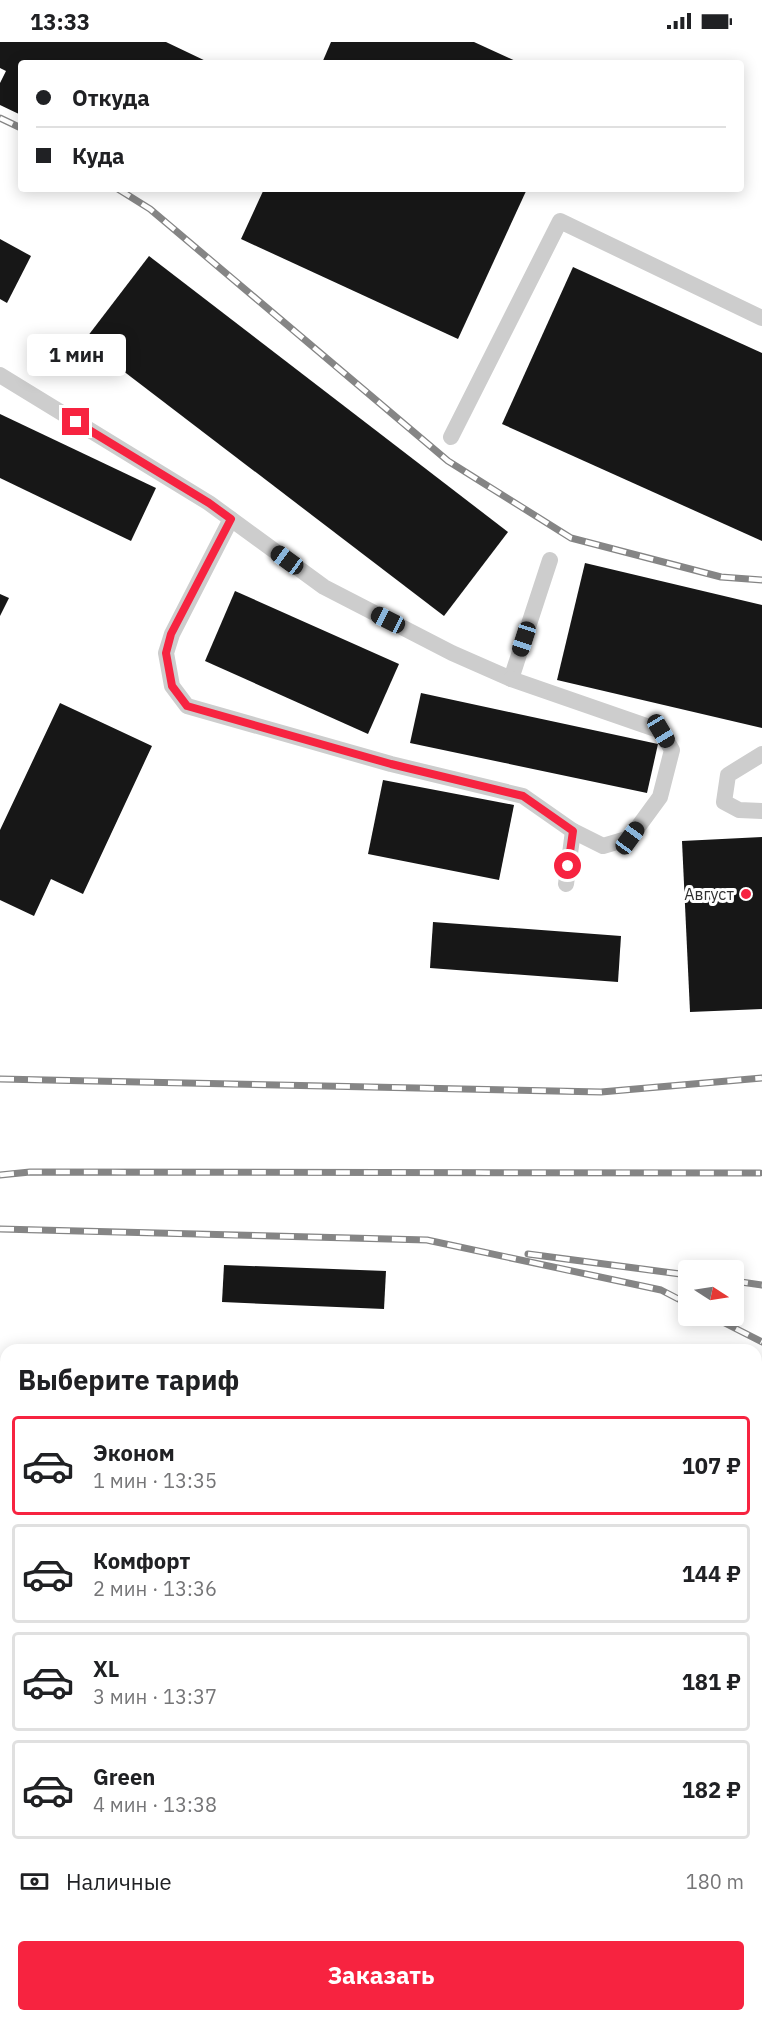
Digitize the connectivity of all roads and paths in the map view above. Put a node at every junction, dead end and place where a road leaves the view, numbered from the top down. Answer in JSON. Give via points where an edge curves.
{"nodes":[{"id":1,"x":762,"y":318,"type":"edge"},
{"id":2,"x":0,"y":375,"type":"edge"},
{"id":3,"x":451,"y":438,"type":"dead end"},
{"id":4,"x":231,"y":519,"type":"junction"},
{"id":5,"x":550,"y":561,"type":"dead end"},
{"id":6,"x":511,"y":679,"type":"junction"},
{"id":7,"x":762,"y":754,"type":"edge"},
{"id":8,"x":762,"y":811,"type":"edge"},
{"id":9,"x":573,"y":831,"type":"junction"},
{"id":10,"x":566,"y":884,"type":"dead end"}],
"edges":[{"from":1,"to":3,"type":"lane","via":[[560,221]]},
{"from":2,"to":4,"type":"lane"},
{"from":4,"to":6,"type":"lane","via":[[324,587]]},
{"from":4,"to":9,"type":"lane","via":[[171,634],[166,653],[172,686],[187,706],[391,764],[523,796]]},
{"from":5,"to":6,"type":"lane"},
{"from":6,"to":9,"type":"lane","via":[[661,731],[672,750],[660,797],[630,838],[603,846]]},
{"from":7,"to":8,"type":"lane","via":[[728,775],[724,802],[739,810]]},
{"from":9,"to":10,"type":"lane"}]}
